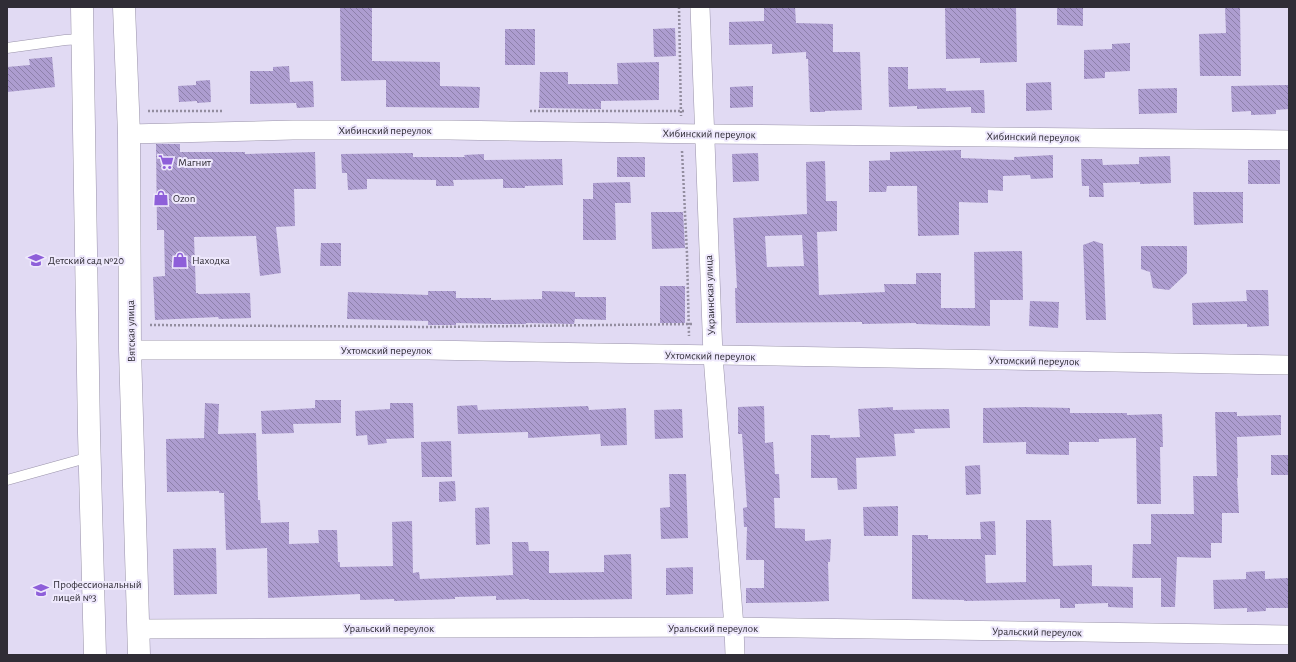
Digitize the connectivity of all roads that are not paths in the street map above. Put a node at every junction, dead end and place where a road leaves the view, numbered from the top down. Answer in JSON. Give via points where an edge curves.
{"nodes":[{"id":1,"x":82,"y":7,"type":"edge"},
{"id":2,"x":124,"y":7,"type":"edge"},
{"id":3,"x":700,"y":7,"type":"edge"},
{"id":4,"x":83,"y":39,"type":"junction"},
{"id":5,"x":7,"y":48,"type":"edge"},
{"id":6,"x":128,"y":134,"type":"junction"},
{"id":7,"x":705,"y":134,"type":"junction"},
{"id":8,"x":1289,"y":140,"type":"edge"},
{"id":9,"x":130,"y":350,"type":"junction"},
{"id":10,"x":713,"y":356,"type":"junction"},
{"id":11,"x":1289,"y":366,"type":"edge"},
{"id":12,"x":90,"y":457,"type":"junction"},
{"id":13,"x":7,"y":480,"type":"edge"},
{"id":14,"x":734,"y":627,"type":"junction"},
{"id":15,"x":138,"y":629,"type":"junction"},
{"id":16,"x":1289,"y":635,"type":"edge"},
{"id":17,"x":95,"y":655,"type":"edge"},
{"id":18,"x":138,"y":655,"type":"edge"},
{"id":19,"x":735,"y":655,"type":"edge"}],
"edges":[{"from":1,"to":4,"type":"main road"},
{"from":2,"to":6,"type":"main road","name":"Вятская улица"},
{"from":3,"to":7,"type":"street","name":"Украинская улица"},
{"from":4,"to":5,"type":"lane"},
{"from":4,"to":12,"type":"main road"},
{"from":6,"to":7,"type":"street","name":"Хибинский переулок","via":[[293,130]]},
{"from":6,"to":9,"type":"main road","name":"Вятская улица"},
{"from":7,"to":8,"type":"street","name":"Хибинский переулок"},
{"from":7,"to":10,"type":"street","name":"Украинская улица"},
{"from":9,"to":10,"type":"street","name":"Ухтомский переулок","via":[[429,350]]},
{"from":9,"to":15,"type":"main road","name":"Вятская улица"},
{"from":10,"to":11,"type":"street","name":"Ухтомский переулок"},
{"from":10,"to":14,"type":"street","name":"Украинская улица"},
{"from":12,"to":13,"type":"lane"},
{"from":12,"to":17,"type":"main road"},
{"from":14,"to":15,"type":"street","name":"Уральский переулок"},
{"from":14,"to":16,"type":"street","name":"Уральский переулок"},
{"from":14,"to":19,"type":"street","name":"Украинская улица"},
{"from":15,"to":18,"type":"main road","name":"Вятская улица"}]}
